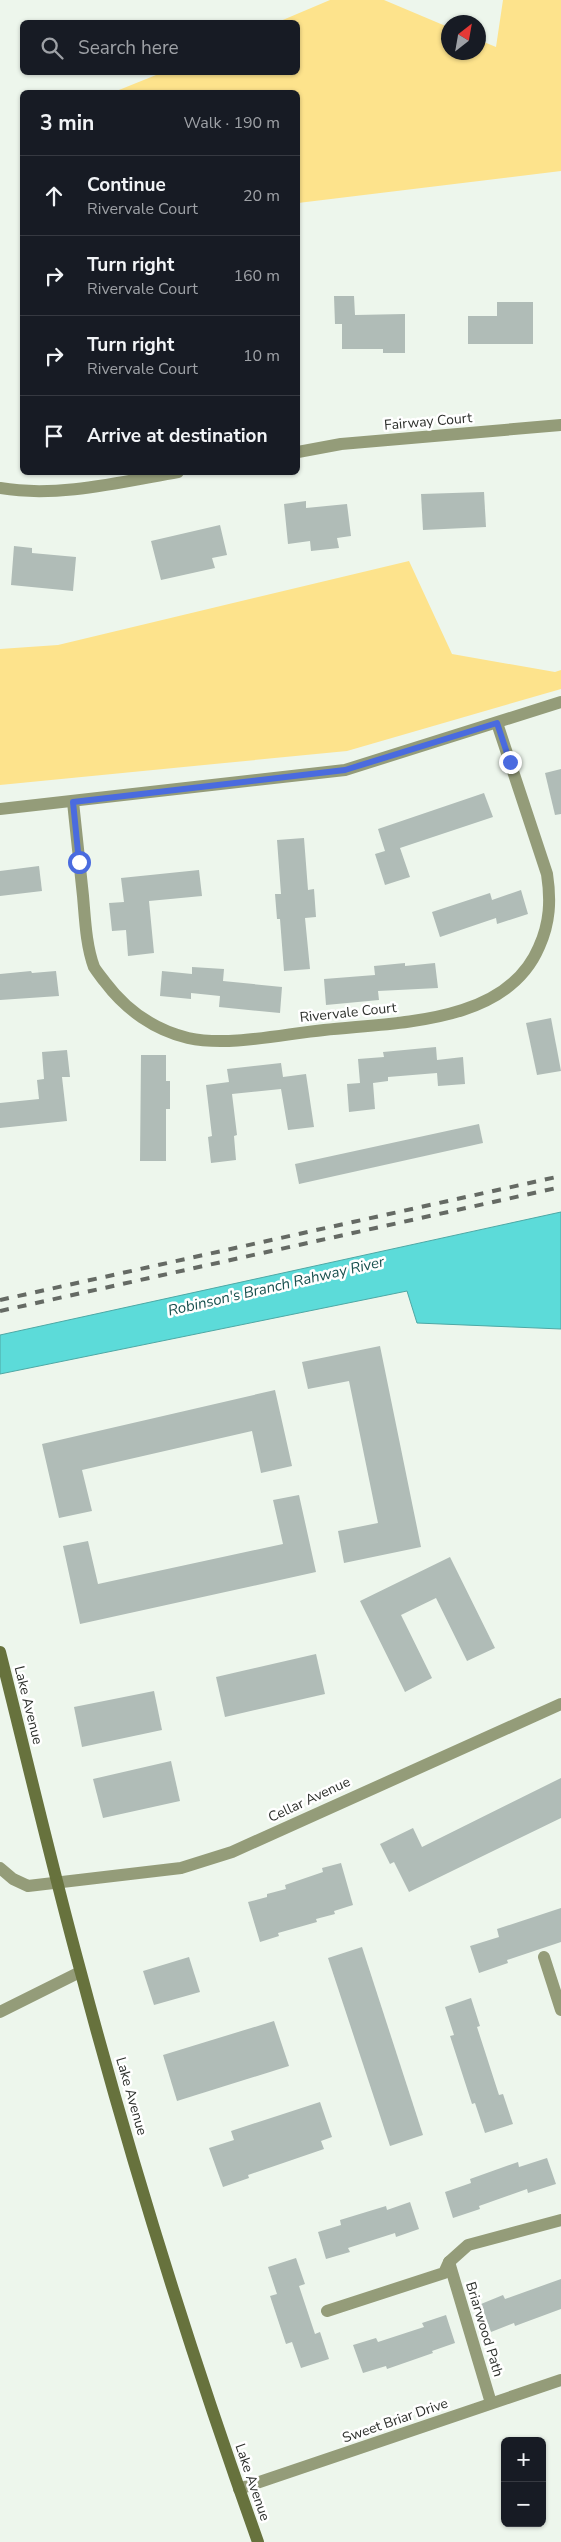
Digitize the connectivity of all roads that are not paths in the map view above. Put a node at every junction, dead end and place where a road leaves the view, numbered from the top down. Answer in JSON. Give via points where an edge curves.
{"nodes":[{"id":1,"x":561,"y":425,"type":"edge"},
{"id":2,"x":300,"y":452,"type":"edge"},
{"id":3,"x":161,"y":475,"type":"edge"},
{"id":4,"x":0,"y":488,"type":"edge"},
{"id":5,"x":561,"y":702,"type":"edge"},
{"id":6,"x":497,"y":723,"type":"junction"},
{"id":7,"x":73,"y":802,"type":"junction"},
{"id":8,"x":0,"y":809,"type":"edge"},
{"id":9,"x":0,"y":1652,"type":"edge"},
{"id":10,"x":561,"y":1704,"type":"edge"},
{"id":11,"x":0,"y":1868,"type":"edge"},
{"id":12,"x":59,"y":1883,"type":"junction"},
{"id":13,"x":544,"y":1957,"type":"dead end"},
{"id":14,"x":80,"y":1972,"type":"junction"},
{"id":15,"x":561,"y":2010,"type":"edge"},
{"id":16,"x":0,"y":2012,"type":"edge"},
{"id":17,"x":561,"y":2220,"type":"edge"},
{"id":18,"x":449,"y":2262,"type":"junction"},
{"id":19,"x":328,"y":2311,"type":"dead end"},
{"id":20,"x":561,"y":2380,"type":"edge"},
{"id":21,"x":492,"y":2404,"type":"junction"},
{"id":22,"x":239,"y":2489,"type":"junction"},
{"id":23,"x":258,"y":2542,"type":"edge"}],
"edges":[{"from":1,"to":2,"type":"street","name":"Fairway Court","via":[[341,444]]},
{"from":3,"to":4,"type":"street","via":[[83,489]]},
{"from":5,"to":6,"type":"street"},
{"from":6,"to":7,"type":"street","via":[[345,770]]},
{"from":6,"to":7,"type":"street","name":"Rivervale Court","via":[[546,874],[550,893],[549,914],[533,960],[503,992],[468,1008],[434,1017],[202,1040],[168,1031],[140,1017],[117,998],[95,968],[86,924]]},
{"from":7,"to":8,"type":"street"},
{"from":9,"to":12,"type":"main road","name":"Lake Avenue"},
{"from":10,"to":12,"type":"street","name":"Cellar Avenue","via":[[232,1852],[181,1868]]},
{"from":11,"to":12,"type":"street","name":"Cellar Avenue","via":[[28,1886]]},
{"from":12,"to":14,"type":"main road","name":"Lake Avenue"},
{"from":13,"to":15,"type":"street"},
{"from":14,"to":16,"type":"street"},
{"from":14,"to":22,"type":"main road","name":"Lake Avenue","via":[[202,2378]]},
{"from":17,"to":18,"type":"street","via":[[468,2246]]},
{"from":18,"to":19,"type":"street","via":[[444,2273]]},
{"from":18,"to":21,"type":"street","name":"Briarwood Path"},
{"from":20,"to":21,"type":"street","name":"Sweet Briar Drive"},
{"from":21,"to":22,"type":"street","name":"Sweet Briar Drive"},
{"from":22,"to":23,"type":"main road","name":"Lake Avenue"}]}
